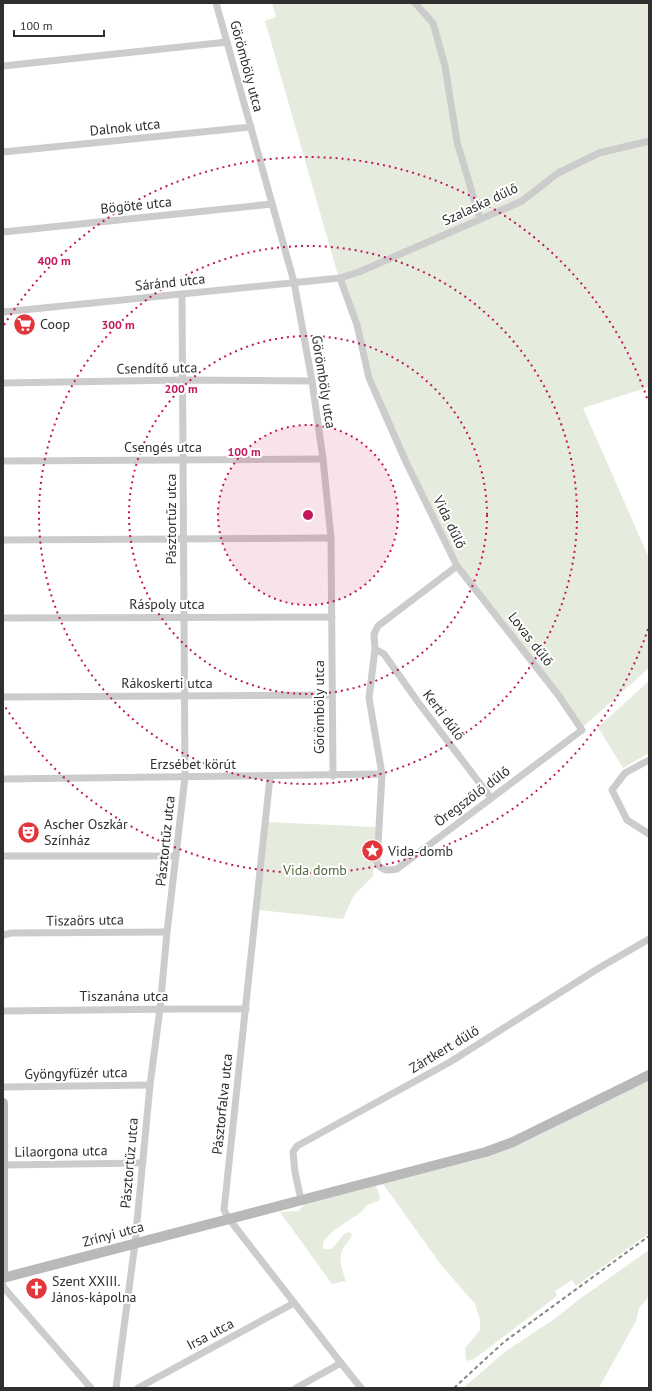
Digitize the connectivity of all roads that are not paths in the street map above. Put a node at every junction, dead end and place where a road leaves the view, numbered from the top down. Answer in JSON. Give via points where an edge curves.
{"nodes":[{"id":1,"x":216,"y":3,"type":"edge"},
{"id":2,"x":415,"y":3,"type":"edge"},
{"id":3,"x":227,"y":42,"type":"junction"},
{"id":4,"x":3,"y":66,"type":"edge"},
{"id":5,"x":251,"y":127,"type":"junction"},
{"id":6,"x":649,"y":141,"type":"edge"},
{"id":7,"x":3,"y":152,"type":"edge"},
{"id":8,"x":272,"y":204,"type":"junction"},
{"id":9,"x":480,"y":219,"type":"junction"},
{"id":10,"x":3,"y":232,"type":"edge"},
{"id":11,"x":340,"y":278,"type":"junction"},
{"id":12,"x":294,"y":282,"type":"junction"},
{"id":13,"x":182,"y":294,"type":"junction"},
{"id":14,"x":3,"y":312,"type":"edge"},
{"id":15,"x":182,"y":380,"type":"junction"},
{"id":16,"x":312,"y":381,"type":"junction"},
{"id":17,"x":3,"y":383,"type":"edge"},
{"id":18,"x":184,"y":460,"type":"junction"},
{"id":19,"x":323,"y":460,"type":"junction"},
{"id":20,"x":3,"y":461,"type":"edge"},
{"id":21,"x":331,"y":538,"type":"junction"},
{"id":22,"x":3,"y":540,"type":"edge"},
{"id":23,"x":184,"y":540,"type":"junction"},
{"id":24,"x":457,"y":566,"type":"junction"},
{"id":25,"x":184,"y":617,"type":"junction"},
{"id":26,"x":332,"y":617,"type":"junction"},
{"id":27,"x":3,"y":618,"type":"edge"},
{"id":28,"x":375,"y":649,"type":"junction"},
{"id":29,"x":331,"y":695,"type":"junction"},
{"id":30,"x":185,"y":696,"type":"junction"},
{"id":31,"x":3,"y":697,"type":"edge"},
{"id":32,"x":582,"y":730,"type":"joint"},
{"id":33,"x":649,"y":760,"type":"edge"},
{"id":34,"x":382,"y":774,"type":"junction"},
{"id":35,"x":332,"y":776,"type":"junction"},
{"id":36,"x":185,"y":777,"type":"junction"},
{"id":37,"x":270,"y":777,"type":"junction"},
{"id":38,"x":3,"y":779,"type":"edge"},
{"id":39,"x":492,"y":798,"type":"junction"},
{"id":40,"x":649,"y":834,"type":"edge"},
{"id":41,"x":3,"y":856,"type":"edge"},
{"id":42,"x":176,"y":856,"type":"junction"},
{"id":43,"x":377,"y":863,"type":"joint"},
{"id":44,"x":168,"y":932,"type":"junction"},
{"id":45,"x":3,"y":935,"type":"edge"},
{"id":46,"x":649,"y":940,"type":"edge"},
{"id":47,"x":160,"y":1009,"type":"junction"},
{"id":48,"x":246,"y":1009,"type":"junction"},
{"id":49,"x":3,"y":1011,"type":"edge"},
{"id":50,"x":649,"y":1074,"type":"edge"},
{"id":51,"x":150,"y":1085,"type":"junction"},
{"id":52,"x":3,"y":1087,"type":"edge"},
{"id":53,"x":3,"y":1103,"type":"edge"},
{"id":54,"x":143,"y":1163,"type":"junction"},
{"id":55,"x":3,"y":1165,"type":"edge"},
{"id":56,"x":301,"y":1200,"type":"junction"},
{"id":57,"x":229,"y":1219,"type":"junction"},
{"id":58,"x":135,"y":1243,"type":"junction"},
{"id":59,"x":3,"y":1274,"type":"edge"},
{"id":60,"x":3,"y":1278,"type":"edge"},
{"id":61,"x":3,"y":1285,"type":"edge"},
{"id":62,"x":294,"y":1303,"type":"junction"},
{"id":63,"x":341,"y":1363,"type":"junction"},
{"id":64,"x":91,"y":1388,"type":"edge"},
{"id":65,"x":116,"y":1388,"type":"edge"},
{"id":66,"x":138,"y":1388,"type":"edge"},
{"id":67,"x":296,"y":1388,"type":"edge"},
{"id":68,"x":361,"y":1388,"type":"edge"}],
"edges":[{"from":1,"to":3,"type":"street","name":"Görömböly utca"},
{"from":2,"to":9,"type":"street","via":[[433,23],[445,66],[457,142]]},
{"from":3,"to":4,"type":"street"},
{"from":3,"to":5,"type":"street","name":"Görömböly utca"},
{"from":5,"to":7,"type":"street","name":"Dalnok utca"},
{"from":5,"to":8,"type":"street","name":"Görömböly utca"},
{"from":6,"to":9,"type":"street","name":"Szalaska dűlő","via":[[599,153],[558,173],[522,201]]},
{"from":8,"to":10,"type":"street","name":"Bögöte utca"},
{"from":8,"to":12,"type":"street","name":"Görömböly utca"},
{"from":9,"to":11,"type":"street","name":"Szalaska dűlő","via":[[360,272]]},
{"from":11,"to":12,"type":"street","name":"Sáránd utca"},
{"from":11,"to":24,"type":"street","name":"Vida dűlő","via":[[357,326],[369,378],[406,462]]},
{"from":12,"to":13,"type":"street","name":"Sáránd utca"},
{"from":12,"to":16,"type":"street","name":"Görömböly utca"},
{"from":13,"to":14,"type":"street","name":"Sáránd utca"},
{"from":13,"to":15,"type":"street","name":"Pásztortűz utca"},
{"from":15,"to":16,"type":"street","name":"Csendítő utca"},
{"from":15,"to":17,"type":"street","name":"Csendítő utca"},
{"from":15,"to":18,"type":"street","name":"Pásztortűz utca"},
{"from":16,"to":19,"type":"street","name":"Görömböly utca"},
{"from":18,"to":19,"type":"street","name":"Csengés utca"},
{"from":18,"to":20,"type":"street","name":"Csengés utca"},
{"from":18,"to":23,"type":"street","name":"Pásztortűz utca"},
{"from":19,"to":21,"type":"street","name":"Görömböly utca"},
{"from":21,"to":23,"type":"street"},
{"from":21,"to":26,"type":"street","name":"Görömböly utca"},
{"from":22,"to":23,"type":"street"},
{"from":23,"to":25,"type":"street","name":"Pásztortűz utca"},
{"from":24,"to":28,"type":"street","name":"Vida dűlő","via":[[378,626],[374,634]]},
{"from":24,"to":32,"type":"street","name":"Lovas dűlő","via":[[559,696]]},
{"from":25,"to":26,"type":"street","name":"Ráspoly utca"},
{"from":25,"to":27,"type":"street","name":"Ráspoly utca"},
{"from":25,"to":30,"type":"street","name":"Pásztortűz utca"},
{"from":26,"to":29,"type":"street","name":"Görömböly utca"},
{"from":28,"to":34,"type":"street","name":"Vida dűlő","via":[[369,698]]},
{"from":28,"to":39,"type":"street","name":"Kerti dűlő","via":[[384,654]]},
{"from":29,"to":30,"type":"street","name":"Rákoskerti utca"},
{"from":29,"to":35,"type":"street","name":"Görömböly utca"},
{"from":30,"to":31,"type":"street","name":"Rákoskerti utca"},
{"from":30,"to":36,"type":"street","name":"Pásztortűz utca"},
{"from":32,"to":39,"type":"street","name":"Öregszőlő dűlő"},
{"from":33,"to":40,"type":"street","via":[[625,773],[612,790],[627,820]]},
{"from":34,"to":35,"type":"street","name":"Erzsébet körút"},
{"from":34,"to":43,"type":"street","name":"Vida dűlő"},
{"from":35,"to":37,"type":"street","name":"Erzsébet körút"},
{"from":36,"to":37,"type":"street","name":"Erzsébet körút"},
{"from":36,"to":38,"type":"street","name":"Erzsébet körút"},
{"from":36,"to":42,"type":"street","name":"Pásztortűz utca"},
{"from":37,"to":48,"type":"street","name":"Pásztorfalva utca"},
{"from":39,"to":43,"type":"street","name":"Öregszőlő dűlő","via":[[397,869],[384,870]]},
{"from":41,"to":42,"type":"street"},
{"from":42,"to":44,"type":"street","name":"Pásztortűz utca"},
{"from":44,"to":45,"type":"street","name":"Tiszaörs utca"},
{"from":44,"to":47,"type":"street","name":"Pásztortűz utca"},
{"from":46,"to":56,"type":"street","name":"Zártkert dűlő","via":[[599,968],[450,1062],[297,1146],[293,1152]]},
{"from":47,"to":48,"type":"street","name":"Tiszanána utca"},
{"from":47,"to":49,"type":"street","name":"Tiszanána utca"},
{"from":47,"to":51,"type":"street","name":"Pásztortűz utca"},
{"from":48,"to":57,"type":"street","name":"Pásztorfalva utca","via":[[224,1210]]},
{"from":50,"to":56,"type":"main road","name":"Zrínyi utca","via":[[501,1147]]},
{"from":51,"to":52,"type":"street","name":"Gyöngyfüzér utca"},
{"from":51,"to":54,"type":"street","name":"Pásztortűz utca"},
{"from":53,"to":55,"type":"main road"},
{"from":54,"to":55,"type":"street","name":"Lilaorgona utca"},
{"from":54,"to":58,"type":"street","name":"Pásztortűz utca"},
{"from":55,"to":59,"type":"main road"},
{"from":56,"to":57,"type":"main road","name":"Zrínyi utca"},
{"from":57,"to":58,"type":"main road","name":"Zrínyi utca"},
{"from":57,"to":62,"type":"street","name":"Pásztorfalva utca"},
{"from":58,"to":60,"type":"main road","name":"Zrínyi utca"},
{"from":58,"to":65,"type":"street","name":"Pásztortűz utca"},
{"from":61,"to":64,"type":"street"},
{"from":62,"to":63,"type":"street","name":"Pásztorfalva utca"},
{"from":62,"to":66,"type":"street","name":"Irsa utca"},
{"from":63,"to":67,"type":"street"},
{"from":63,"to":68,"type":"street","name":"Pásztorfalva utca"}]}
